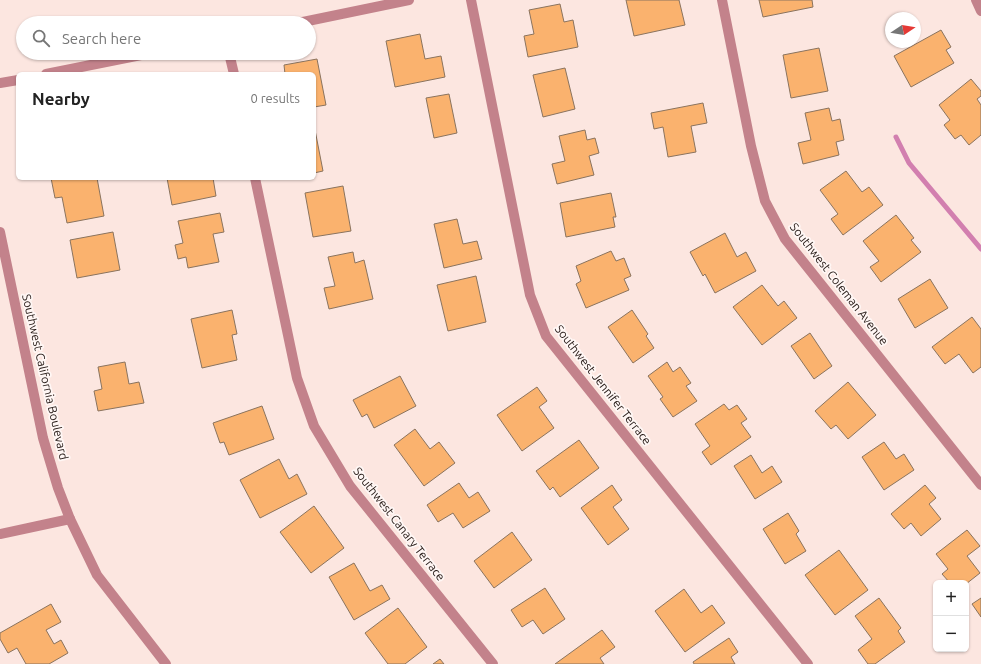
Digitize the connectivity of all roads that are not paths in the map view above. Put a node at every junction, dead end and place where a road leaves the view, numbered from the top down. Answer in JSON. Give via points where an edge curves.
{"nodes":[{"id":1,"x":409,"y":0,"type":"edge"},
{"id":2,"x":471,"y":0,"type":"edge"},
{"id":3,"x":722,"y":0,"type":"edge"},
{"id":4,"x":976,"y":0,"type":"edge"},
{"id":5,"x":981,"y":11,"type":"edge"},
{"id":6,"x":316,"y":19,"type":"edge"},
{"id":7,"x":116,"y":60,"type":"edge"},
{"id":8,"x":231,"y":60,"type":"edge"},
{"id":9,"x":56,"y":72,"type":"edge"},
{"id":10,"x":234,"y":72,"type":"edge"},
{"id":11,"x":16,"y":80,"type":"edge"},
{"id":12,"x":0,"y":83,"type":"edge"},
{"id":13,"x":255,"y":180,"type":"edge"},
{"id":14,"x":0,"y":232,"type":"edge"},
{"id":15,"x":981,"y":485,"type":"edge"},
{"id":16,"x":70,"y":518,"type":"junction"},
{"id":17,"x":0,"y":534,"type":"edge"},
{"id":18,"x":166,"y":664,"type":"edge"},
{"id":19,"x":493,"y":664,"type":"edge"},
{"id":20,"x":808,"y":664,"type":"edge"}],
"edges":[{"from":1,"to":6,"type":"street"},
{"from":2,"to":20,"type":"street","name":"Southwest Jennifer Terrace","via":[[530,295],[546,336]]},
{"from":3,"to":15,"type":"street","name":"Southwest Coleman Avenue","via":[[751,146],[765,201],[785,239]]},
{"from":4,"to":5,"type":"street"},
{"from":7,"to":9,"type":"street"},
{"from":8,"to":10,"type":"street"},
{"from":11,"to":12,"type":"street"},
{"from":13,"to":19,"type":"street","name":"Southwest Canary Terrace","via":[[297,378],[314,426],[350,486]]},
{"from":14,"to":16,"type":"street","name":"Southwest California Boulevard","via":[[43,438]]},
{"from":16,"to":17,"type":"street"},
{"from":16,"to":18,"type":"street","name":"Southwest California Boulevard","via":[[97,575]]}]}
